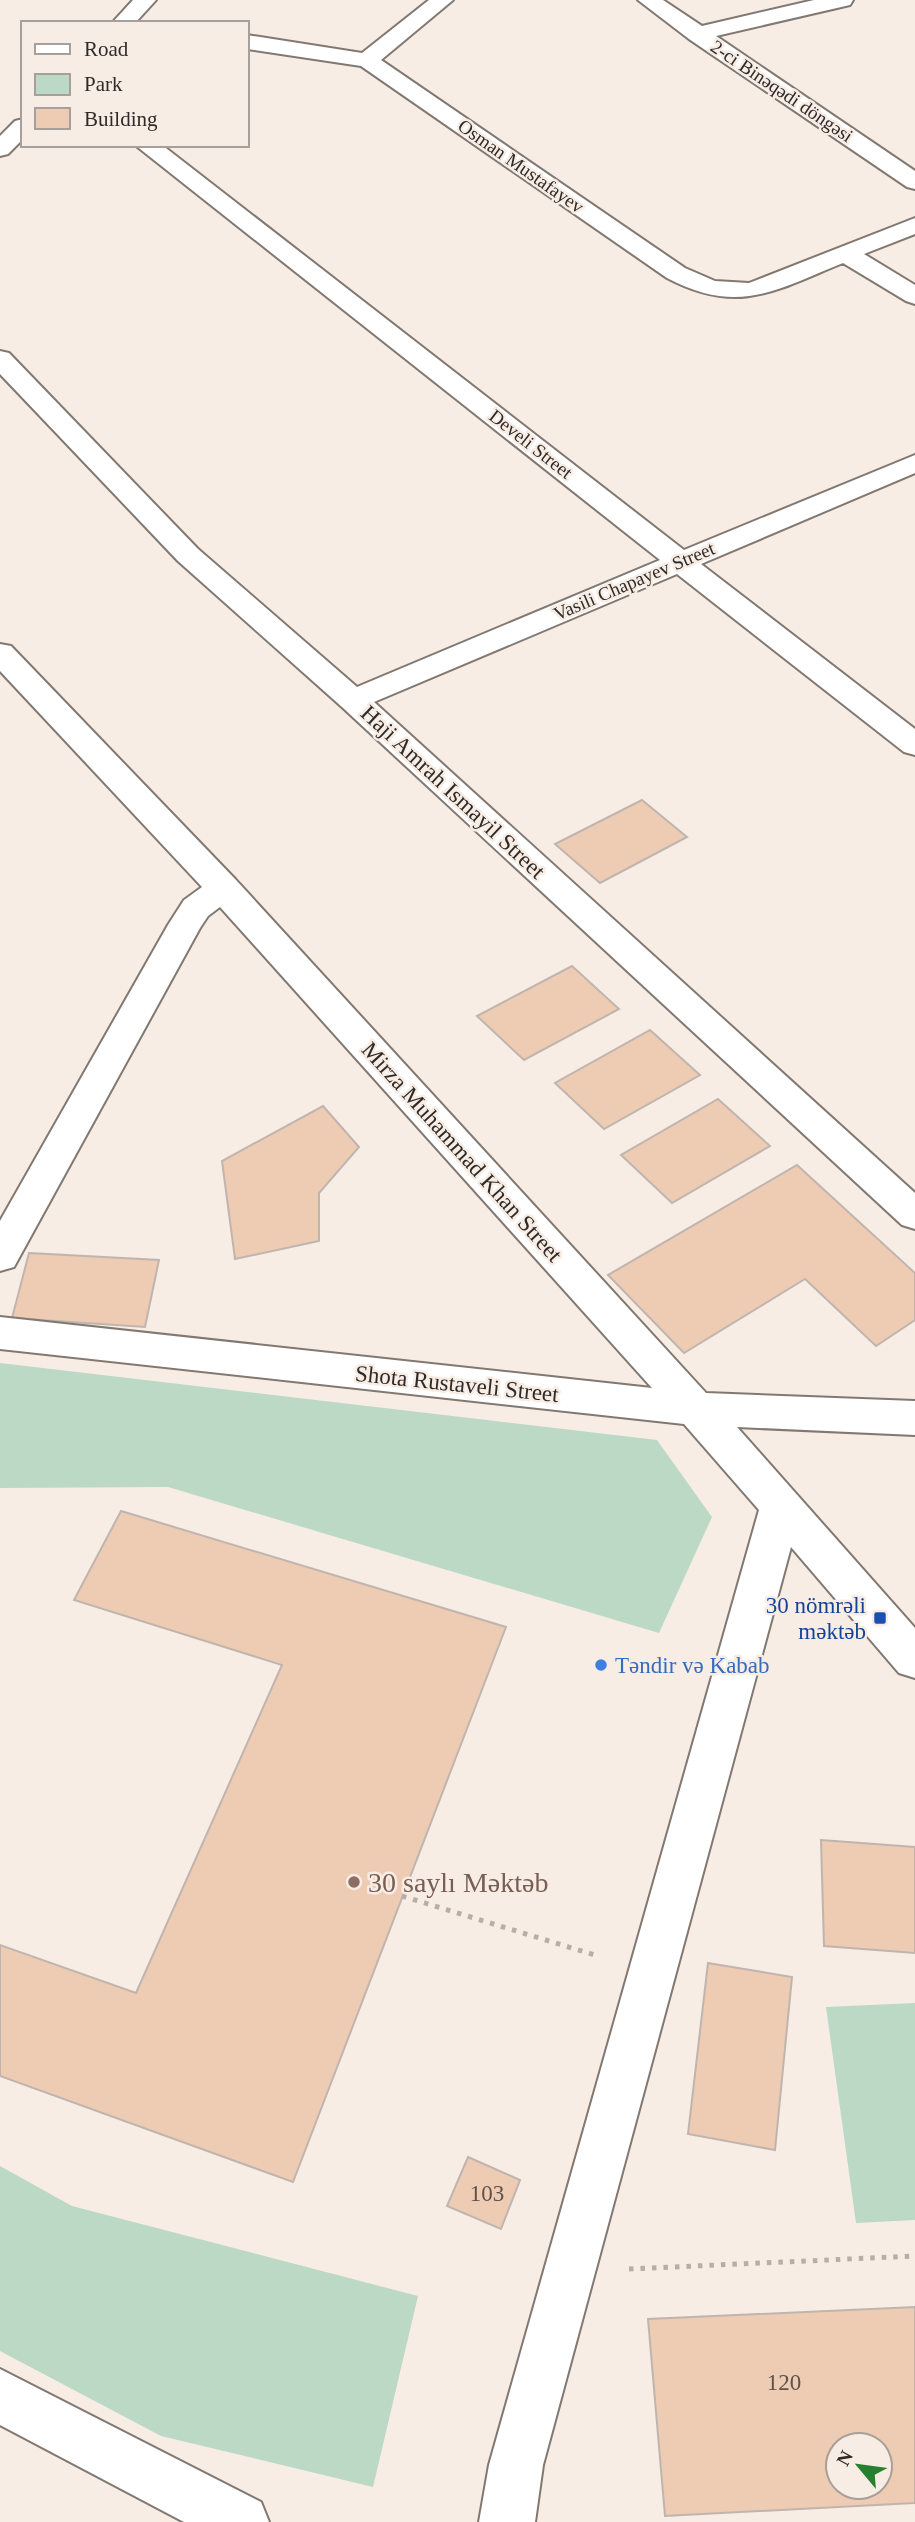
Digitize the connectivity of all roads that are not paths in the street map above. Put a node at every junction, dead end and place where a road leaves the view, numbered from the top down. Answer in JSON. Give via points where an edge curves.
{"nodes":[{"id":1,"x":145,"y":0,"type":"edge"},
{"id":2,"x":442,"y":0,"type":"edge"},
{"id":3,"x":649,"y":0,"type":"edge"},
{"id":4,"x":842,"y":0,"type":"edge"},
{"id":5,"x":125,"y":21,"type":"edge"},
{"id":6,"x":697,"y":34,"type":"junction"},
{"id":7,"x":248,"y":42,"type":"edge"},
{"id":8,"x":367,"y":60,"type":"junction"},
{"id":9,"x":21,"y":128,"type":"edge"},
{"id":10,"x":150,"y":147,"type":"edge"},
{"id":11,"x":0,"y":149,"type":"edge"},
{"id":12,"x":915,"y":182,"type":"edge"},
{"id":13,"x":915,"y":225,"type":"edge"},
{"id":14,"x":845,"y":253,"type":"junction"},
{"id":15,"x":915,"y":296,"type":"edge"},
{"id":16,"x":0,"y":359,"type":"edge"},
{"id":17,"x":915,"y":463,"type":"edge"},
{"id":18,"x":681,"y":560,"type":"junction"},
{"id":19,"x":0,"y":653,"type":"edge"},
{"id":20,"x":353,"y":700,"type":"junction"},
{"id":21,"x":915,"y":745,"type":"edge"},
{"id":22,"x":224,"y":888,"type":"junction"},
{"id":23,"x":915,"y":1215,"type":"edge"},
{"id":24,"x":0,"y":1256,"type":"edge"},
{"id":25,"x":0,"y":1333,"type":"edge"},
{"id":26,"x":694,"y":1409,"type":"junction"},
{"id":27,"x":915,"y":1418,"type":"edge"},
{"id":28,"x":781,"y":1506,"type":"junction"},
{"id":29,"x":915,"y":1659,"type":"edge"},
{"id":30,"x":0,"y":2396,"type":"edge"},
{"id":31,"x":241,"y":2522,"type":"edge"},
{"id":32,"x":507,"y":2522,"type":"edge"}],
"edges":[{"from":1,"to":5,"type":"street"},
{"from":2,"to":8,"type":"street"},
{"from":3,"to":6,"type":"street","name":"2-ci Binəqədi döngəsi"},
{"from":4,"to":6,"type":"street"},
{"from":6,"to":12,"type":"street","name":"2-ci Binəqədi döngəsi"},
{"from":7,"to":8,"type":"street"},
{"from":8,"to":14,"type":"street","name":"Osman Mustafayev","via":[[700,286],[724,292],[753,290]]},
{"from":9,"to":11,"type":"street"},
{"from":10,"to":18,"type":"street","name":"Develi Street"},
{"from":13,"to":14,"type":"street"},
{"from":14,"to":15,"type":"street"},
{"from":16,"to":20,"type":"street","name":"Haji Amrah Ismayil Street","via":[[188,555]]},
{"from":17,"to":18,"type":"street","name":"Vasili Chapayev Street"},
{"from":18,"to":20,"type":"street","name":"Vasili Chapayev Street"},
{"from":18,"to":21,"type":"street","name":"Develi Street"},
{"from":19,"to":22,"type":"street","name":"Mirza Muhammad Khan Street"},
{"from":20,"to":23,"type":"street","name":"Haji Amrah Ismayil Street"},
{"from":22,"to":24,"type":"street","via":[[196,908],[185,925]]},
{"from":22,"to":26,"type":"street","name":"Mirza Muhammad Khan Street"},
{"from":25,"to":26,"type":"street","name":"Shota Rustaveli Street"},
{"from":26,"to":27,"type":"street","name":"Shota Rustaveli Street"},
{"from":26,"to":28,"type":"street","name":"Mirza Muhammad Khan Street"},
{"from":28,"to":29,"type":"street","name":"Mirza Muhammad Khan Street"},
{"from":28,"to":32,"type":"street","via":[[516,2465]]},
{"from":30,"to":31,"type":"street"}]}
